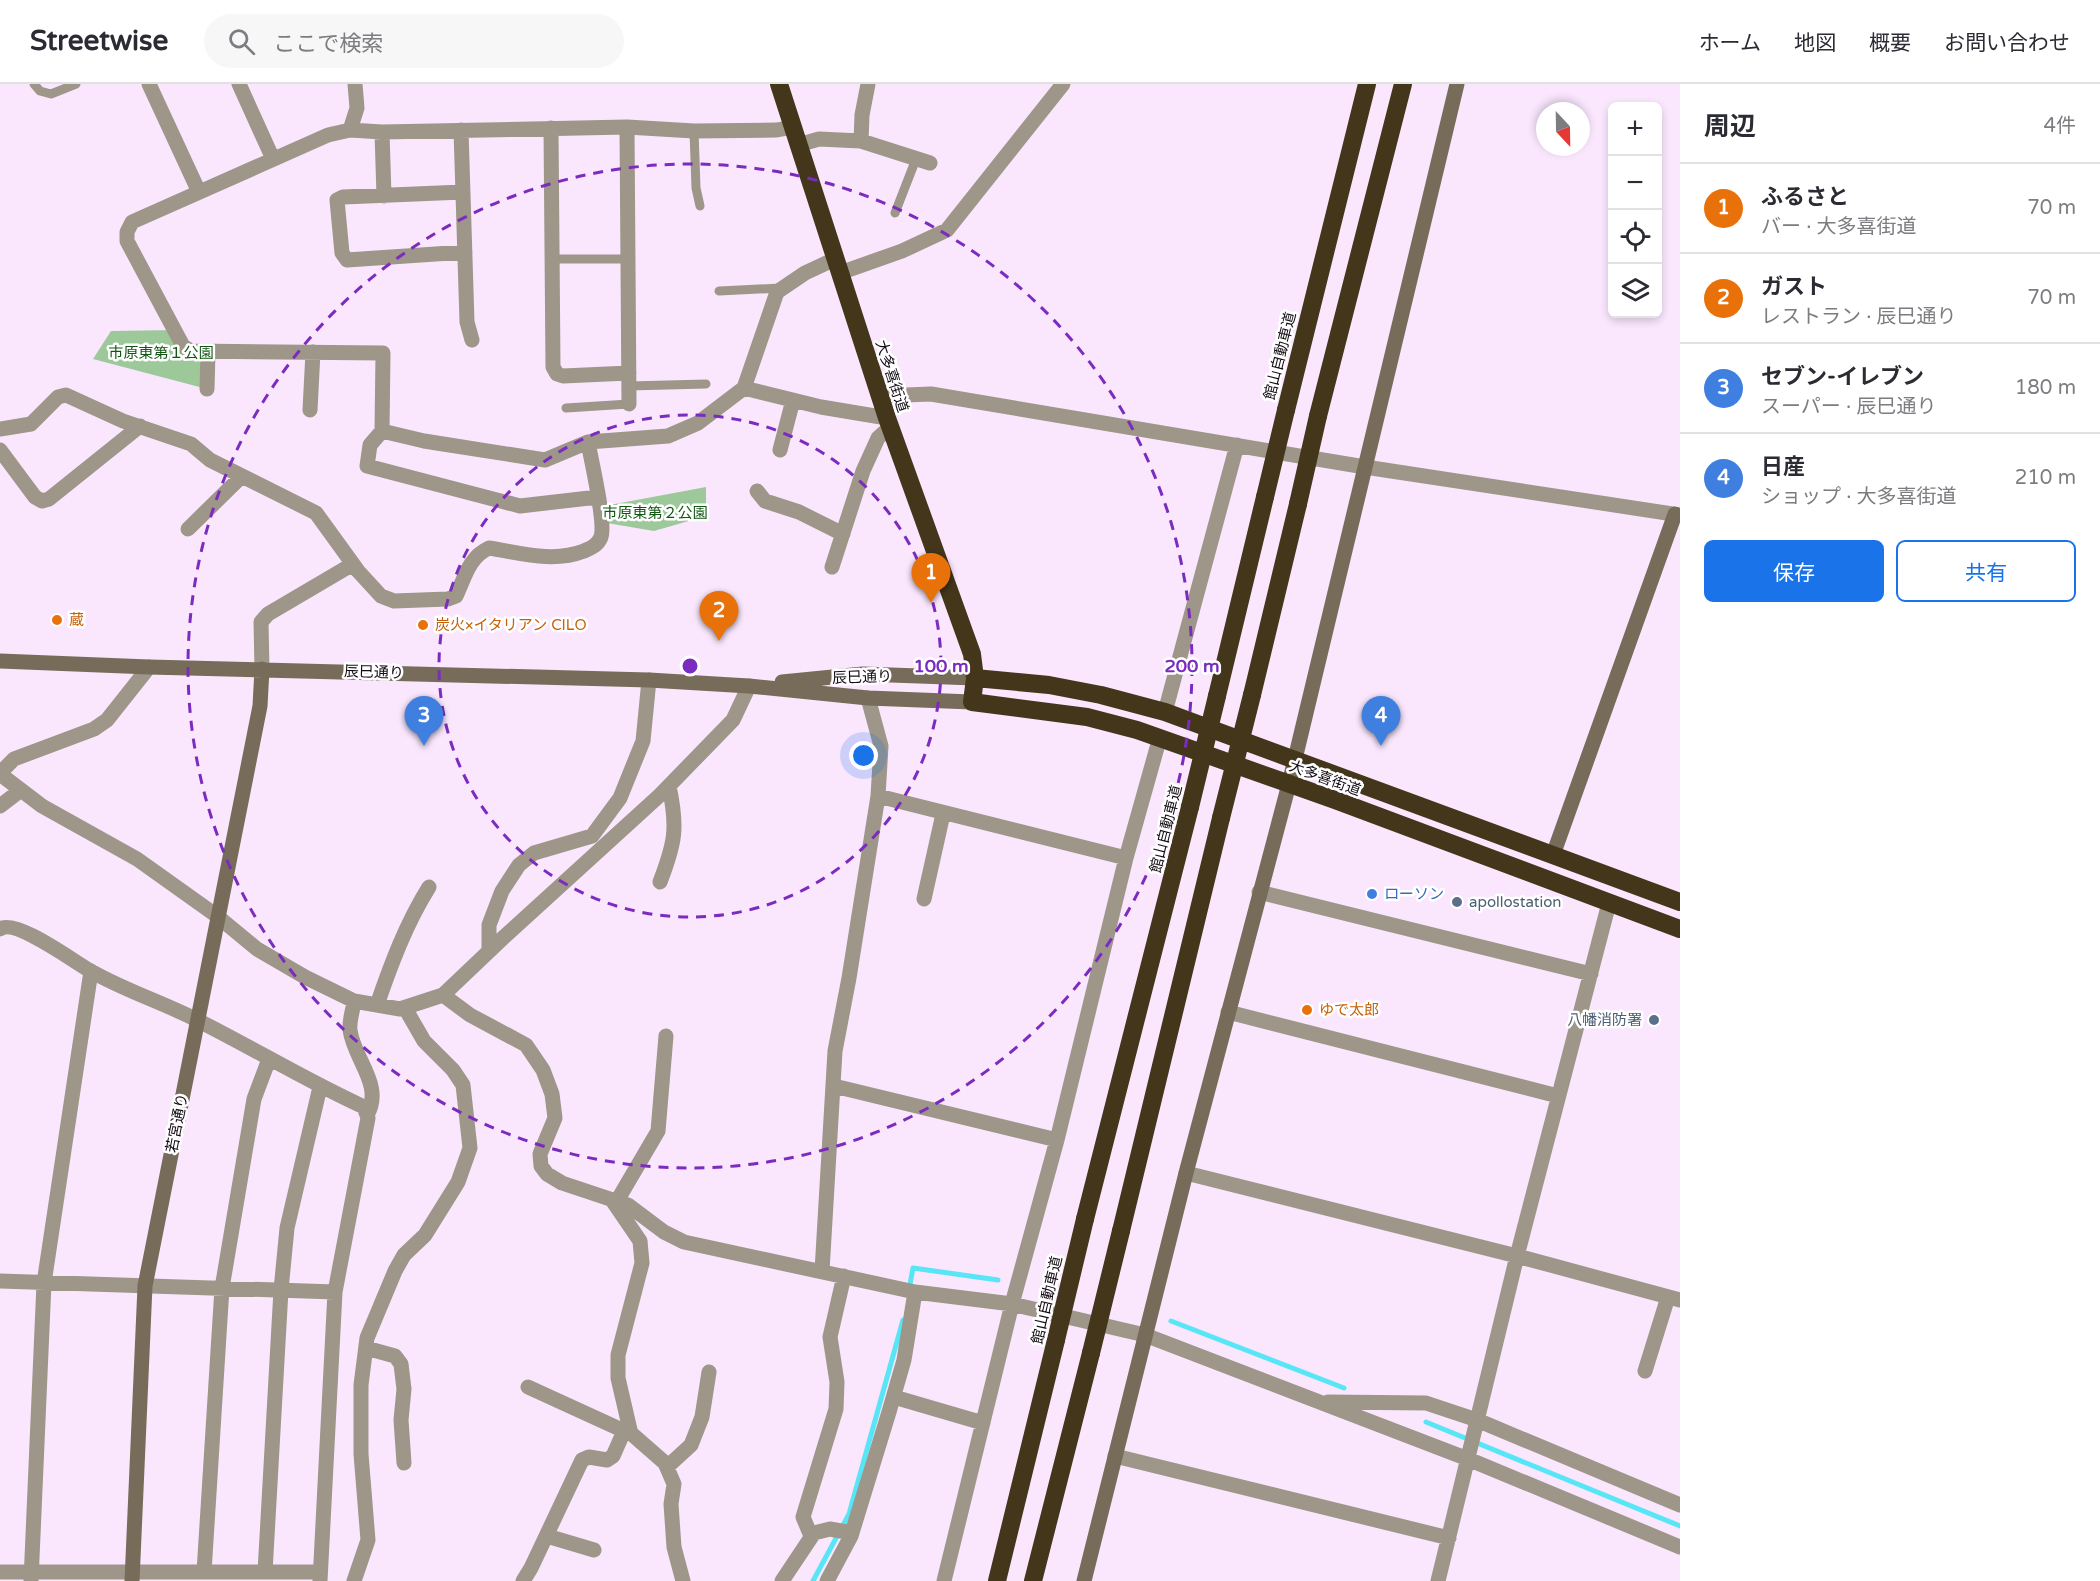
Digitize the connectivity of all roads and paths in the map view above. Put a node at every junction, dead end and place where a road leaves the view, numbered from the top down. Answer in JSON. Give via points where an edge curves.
{"nodes":[{"id":1,"x":34,"y":84,"type":"edge"},
{"id":2,"x":76,"y":84,"type":"edge"},
{"id":3,"x":149,"y":84,"type":"edge"},
{"id":4,"x":239,"y":84,"type":"edge"},
{"id":5,"x":355,"y":84,"type":"edge"},
{"id":6,"x":779,"y":84,"type":"edge"},
{"id":7,"x":868,"y":84,"type":"edge"},
{"id":8,"x":1063,"y":84,"type":"edge"},
{"id":9,"x":1367,"y":84,"type":"edge"},
{"id":10,"x":1403,"y":84,"type":"edge"},
{"id":11,"x":1457,"y":84,"type":"edge"},
{"id":12,"x":627,"y":126,"type":"junction"},
{"id":13,"x":793,"y":127,"type":"junction"},
{"id":14,"x":551,"y":128,"type":"junction"},
{"id":15,"x":350,"y":130,"type":"junction"},
{"id":16,"x":461,"y":130,"type":"junction"},
{"id":17,"x":694,"y":130,"type":"junction"},
{"id":18,"x":382,"y":132,"type":"junction"},
{"id":19,"x":861,"y":141,"type":"junction"},
{"id":20,"x":798,"y":145,"type":"junction"},
{"id":21,"x":273,"y":159,"type":"junction"},
{"id":22,"x":923,"y":161,"type":"joint"},
{"id":23,"x":199,"y":192,"type":"junction"},
{"id":24,"x":463,"y":192,"type":"junction"},
{"id":25,"x":384,"y":196,"type":"junction"},
{"id":26,"x":700,"y":206,"type":"dead end"},
{"id":27,"x":895,"y":213,"type":"dead end"},
{"id":28,"x":465,"y":252,"type":"junction"},
{"id":29,"x":628,"y":258,"type":"junction"},
{"id":30,"x":552,"y":259,"type":"junction"},
{"id":31,"x":838,"y":266,"type":"junction"},
{"id":32,"x":783,"y":288,"type":"junction"},
{"id":33,"x":719,"y":291,"type":"dead end"},
{"id":34,"x":472,"y":340,"type":"dead end"},
{"id":35,"x":208,"y":352,"type":"junction"},
{"id":36,"x":313,"y":352,"type":"junction"},
{"id":37,"x":629,"y":379,"type":"junction"},
{"id":38,"x":706,"y":384,"type":"dead end"},
{"id":39,"x":744,"y":388,"type":"junction"},
{"id":40,"x":207,"y":389,"type":"dead end"},
{"id":41,"x":880,"y":396,"type":"junction"},
{"id":42,"x":793,"y":400,"type":"junction"},
{"id":43,"x":629,"y":404,"type":"joint"},
{"id":44,"x":566,"y":408,"type":"dead end"},
{"id":45,"x":310,"y":410,"type":"dead end"},
{"id":46,"x":889,"y":423,"type":"junction"},
{"id":47,"x":140,"y":426,"type":"junction"},
{"id":48,"x":0,"y":429,"type":"edge"},
{"id":49,"x":382,"y":431,"type":"junction"},
{"id":50,"x":588,"y":442,"type":"junction"},
{"id":51,"x":1237,"y":445,"type":"junction"},
{"id":52,"x":0,"y":450,"type":"edge"},
{"id":53,"x":780,"y":450,"type":"dead end"},
{"id":54,"x":1365,"y":467,"type":"junction"},
{"id":55,"x":242,"y":476,"type":"junction"},
{"id":56,"x":757,"y":491,"type":"dead end"},
{"id":57,"x":598,"y":497,"type":"junction"},
{"id":58,"x":1678,"y":509,"type":"edge"},
{"id":59,"x":188,"y":529,"type":"dead end"},
{"id":60,"x":843,"y":534,"type":"junction"},
{"id":61,"x":353,"y":564,"type":"junction"},
{"id":62,"x":832,"y":567,"type":"dead end"},
{"id":63,"x":0,"y":661,"type":"edge"},
{"id":64,"x":149,"y":667,"type":"junction"},
{"id":65,"x":262,"y":669,"type":"junction"},
{"id":66,"x":975,"y":678,"type":"junction"},
{"id":67,"x":649,"y":680,"type":"junction"},
{"id":68,"x":749,"y":686,"type":"junction"},
{"id":69,"x":868,"y":698,"type":"junction"},
{"id":70,"x":972,"y":702,"type":"junction"},
{"id":71,"x":1165,"y":712,"type":"junction"},
{"id":72,"x":1160,"y":737,"type":"junction"},
{"id":73,"x":1294,"y":759,"type":"junction"},
{"id":74,"x":0,"y":774,"type":"edge"},
{"id":75,"x":1289,"y":784,"type":"junction"},
{"id":76,"x":669,"y":786,"type":"junction"},
{"id":77,"x":21,"y":790,"type":"junction"},
{"id":78,"x":878,"y":796,"type":"junction"},
{"id":79,"x":0,"y":806,"type":"edge"},
{"id":80,"x":943,"y":814,"type":"junction"},
{"id":81,"x":1553,"y":855,"type":"junction"},
{"id":82,"x":1126,"y":858,"type":"junction"},
{"id":83,"x":660,"y":882,"type":"dead end"},
{"id":84,"x":429,"y":887,"type":"dead end"},
{"id":85,"x":1259,"y":892,"type":"junction"},
{"id":86,"x":924,"y":899,"type":"dead end"},
{"id":87,"x":1680,"y":902,"type":"edge"},
{"id":88,"x":1609,"y":903,"type":"junction"},
{"id":89,"x":217,"y":916,"type":"junction"},
{"id":90,"x":0,"y":929,"type":"edge"},
{"id":91,"x":1680,"y":929,"type":"edge"},
{"id":92,"x":489,"y":951,"type":"junction"},
{"id":93,"x":91,"y":971,"type":"junction"},
{"id":94,"x":1591,"y":974,"type":"junction"},
{"id":95,"x":443,"y":995,"type":"junction"},
{"id":96,"x":354,"y":1001,"type":"junction"},
{"id":97,"x":377,"y":1005,"type":"junction"},
{"id":98,"x":405,"y":1008,"type":"junction"},
{"id":99,"x":1228,"y":1012,"type":"junction"},
{"id":100,"x":197,"y":1020,"type":"junction"},
{"id":101,"x":666,"y":1036,"type":"dead end"},
{"id":102,"x":269,"y":1059,"type":"junction"},
{"id":103,"x":834,"y":1086,"type":"junction"},
{"id":104,"x":320,"y":1087,"type":"junction"},
{"id":105,"x":1558,"y":1096,"type":"junction"},
{"id":106,"x":367,"y":1115,"type":"junction"},
{"id":107,"x":1057,"y":1140,"type":"junction"},
{"id":108,"x":1186,"y":1173,"type":"junction"},
{"id":109,"x":614,"y":1201,"type":"junction"},
{"id":110,"x":1517,"y":1256,"type":"junction"},
{"id":111,"x":822,"y":1270,"type":"junction"},
{"id":112,"x":844,"y":1276,"type":"junction"},
{"id":113,"x":0,"y":1281,"type":"edge"},
{"id":114,"x":44,"y":1283,"type":"junction"},
{"id":115,"x":145,"y":1286,"type":"junction"},
{"id":116,"x":222,"y":1288,"type":"junction"},
{"id":117,"x":281,"y":1290,"type":"junction"},
{"id":118,"x":335,"y":1292,"type":"junction"},
{"id":119,"x":915,"y":1292,"type":"junction"},
{"id":120,"x":1674,"y":1298,"type":"edge"},
{"id":121,"x":1012,"y":1304,"type":"junction"},
{"id":122,"x":1145,"y":1335,"type":"junction"},
{"id":123,"x":366,"y":1348,"type":"junction"},
{"id":124,"x":1645,"y":1371,"type":"dead end"},
{"id":125,"x":709,"y":1372,"type":"dead end"},
{"id":126,"x":528,"y":1388,"type":"dead end"},
{"id":127,"x":894,"y":1397,"type":"junction"},
{"id":128,"x":1319,"y":1402,"type":"junction"},
{"id":129,"x":1477,"y":1420,"type":"junction"},
{"id":130,"x":983,"y":1423,"type":"junction"},
{"id":131,"x":628,"y":1433,"type":"junction"},
{"id":132,"x":1115,"y":1456,"type":"junction"},
{"id":133,"x":1468,"y":1459,"type":"junction"},
{"id":134,"x":404,"y":1463,"type":"dead end"},
{"id":135,"x":667,"y":1467,"type":"junction"},
{"id":136,"x":1680,"y":1505,"type":"edge"},
{"id":137,"x":852,"y":1533,"type":"junction"},
{"id":138,"x":547,"y":1536,"type":"junction"},
{"id":139,"x":811,"y":1536,"type":"junction"},
{"id":140,"x":1449,"y":1538,"type":"junction"},
{"id":141,"x":1680,"y":1547,"type":"edge"},
{"id":142,"x":594,"y":1550,"type":"dead end"},
{"id":143,"x":0,"y":1572,"type":"edge"},
{"id":144,"x":204,"y":1572,"type":"junction"},
{"id":145,"x":265,"y":1572,"type":"junction"},
{"id":146,"x":31,"y":1576,"type":"edge"},
{"id":147,"x":132,"y":1576,"type":"edge"},
{"id":148,"x":230,"y":1576,"type":"edge"},
{"id":149,"x":320,"y":1576,"type":"edge"},
{"id":150,"x":354,"y":1581,"type":"edge"},
{"id":151,"x":523,"y":1581,"type":"edge"},
{"id":152,"x":683,"y":1581,"type":"edge"},
{"id":153,"x":782,"y":1581,"type":"edge"},
{"id":154,"x":827,"y":1581,"type":"edge"},
{"id":155,"x":944,"y":1581,"type":"edge"},
{"id":156,"x":997,"y":1581,"type":"edge"},
{"id":157,"x":1033,"y":1581,"type":"edge"},
{"id":158,"x":1084,"y":1581,"type":"edge"},
{"id":159,"x":1438,"y":1581,"type":"edge"}],
"edges":[{"from":1,"to":2,"type":"lane","via":[[51,94]]},
{"from":3,"to":23,"type":"street"},
{"from":4,"to":21,"type":"street"},
{"from":5,"to":15,"type":"street","via":[[357,108]]},
{"from":6,"to":13,"type":"highway","name":"大多喜街道"},
{"from":7,"to":19,"type":"street"},
{"from":8,"to":31,"type":"street","via":[[947,230],[902,251]]},
{"from":9,"to":156,"type":"highway","name":"館山自動車道","bridge":true},
{"from":10,"to":157,"type":"highway","bridge":true},
{"from":11,"to":54,"type":"street"},
{"from":12,"to":14,"type":"street"},
{"from":12,"to":17,"type":"street"},
{"from":12,"to":29,"type":"street"},
{"from":13,"to":17,"type":"street"},
{"from":13,"to":20,"type":"highway","name":"大多喜街道"},
{"from":14,"to":16,"type":"street"},
{"from":14,"to":30,"type":"street"},
{"from":15,"to":18,"type":"street"},
{"from":15,"to":21,"type":"street","via":[[328,135]]},
{"from":16,"to":18,"type":"street"},
{"from":16,"to":24,"type":"street"},
{"from":17,"to":26,"type":"lane"},
{"from":18,"to":25,"type":"street"},
{"from":19,"to":20,"type":"street","via":[[819,139]]},
{"from":19,"to":22,"type":"street"},
{"from":20,"to":31,"type":"highway","name":"大多喜街道"},
{"from":21,"to":23,"type":"street"},
{"from":22,"to":27,"type":"lane"},
{"from":23,"to":35,"type":"street","via":[[132,222],[127,232],[128,241],[183,346]]},
{"from":24,"to":25,"type":"street"},
{"from":24,"to":28,"type":"street"},
{"from":25,"to":28,"type":"street","via":[[337,200],[342,253],[347,260]]},
{"from":28,"to":34,"type":"street","via":[[467,322]]},
{"from":29,"to":30,"type":"lane"},
{"from":29,"to":37,"type":"street"},
{"from":30,"to":37,"type":"street","via":[[553,367],[557,374]]},
{"from":31,"to":32,"type":"street","via":[[806,273]]},
{"from":31,"to":41,"type":"highway","name":"大多喜街道"},
{"from":32,"to":33,"type":"lane"},
{"from":32,"to":39,"type":"street","via":[[777,292]]},
{"from":35,"to":36,"type":"street"},
{"from":35,"to":40,"type":"street"},
{"from":36,"to":45,"type":"street"},
{"from":36,"to":49,"type":"street","via":[[383,353]]},
{"from":37,"to":38,"type":"lane"},
{"from":37,"to":43,"type":"street"},
{"from":39,"to":42,"type":"street"},
{"from":39,"to":50,"type":"street","via":[[698,423],[668,436]]},
{"from":41,"to":46,"type":"highway","name":"大多喜街道"},
{"from":41,"to":51,"type":"street","via":[[931,394]]},
{"from":42,"to":46,"type":"street"},
{"from":42,"to":53,"type":"street"},
{"from":43,"to":44,"type":"lane"},
{"from":46,"to":60,"type":"street","via":[[863,471]]},
{"from":46,"to":66,"type":"highway","name":"大多喜街道","via":[[972,654]]},
{"from":47,"to":48,"type":"street","via":[[66,395],[58,397],[32,424]]},
{"from":47,"to":52,"type":"street","via":[[42,501]]},
{"from":47,"to":55,"type":"street","via":[[191,444],[210,460]]},
{"from":49,"to":50,"type":"street","via":[[545,460]]},
{"from":49,"to":57,"type":"street","via":[[370,445],[367,466],[520,506]]},
{"from":50,"to":57,"type":"street"},
{"from":51,"to":54,"type":"street"},
{"from":51,"to":71,"type":"street"},
{"from":54,"to":58,"type":"street"},
{"from":54,"to":73,"type":"street"},
{"from":55,"to":59,"type":"street"},
{"from":55,"to":61,"type":"street","via":[[316,513]]},
{"from":56,"to":60,"type":"street","via":[[765,501],[799,512]]},
{"from":57,"to":61,"type":"street","via":[[601,536],[594,547],[571,556],[551,558],[489,548],[473,559],[456,596],[394,602],[381,596]]},
{"from":58,"to":81,"type":"street"},
{"from":60,"to":62,"type":"street"},
{"from":61,"to":65,"type":"street","via":[[267,614],[261,622]]},
{"from":63,"to":64,"type":"street","name":"辰巳通り"},
{"from":64,"to":65,"type":"street","name":"辰巳通り"},
{"from":64,"to":74,"type":"street","via":[[107,720],[94,729],[14,759]]},
{"from":65,"to":67,"type":"street","name":"辰巳通り"},
{"from":65,"to":89,"type":"street","name":"若宮通り","via":[[260,706]]},
{"from":66,"to":68,"type":"street","name":"辰巳通り","via":[[863,674]]},
{"from":66,"to":70,"type":"highway","name":"大多喜街道"},
{"from":66,"to":71,"type":"highway","name":"大多喜街道","via":[[1050,685]]},
{"from":67,"to":68,"type":"street","name":"辰巳通り"},
{"from":67,"to":92,"type":"street","via":[[643,741],[620,798],[592,836],[534,853],[519,865],[502,891],[489,925]]},
{"from":68,"to":69,"type":"street","name":"辰巳通り"},
{"from":68,"to":76,"type":"street","via":[[733,720]]},
{"from":69,"to":70,"type":"street","name":"辰巳通り"},
{"from":69,"to":78,"type":"street","via":[[881,746]]},
{"from":70,"to":72,"type":"highway","name":"大多喜街道","via":[[1086,717]]},
{"from":71,"to":73,"type":"highway","name":"大多喜街道"},
{"from":72,"to":75,"type":"highway","name":"大多喜街道"},
{"from":72,"to":82,"type":"street"},
{"from":73,"to":75,"type":"street"},
{"from":73,"to":81,"type":"highway","name":"大多喜街道"},
{"from":74,"to":77,"type":"street"},
{"from":75,"to":85,"type":"street"},
{"from":75,"to":88,"type":"highway","name":"大多喜街道"},
{"from":76,"to":83,"type":"street","via":[[675,813],[673,847]]},
{"from":76,"to":92,"type":"street"},
{"from":77,"to":79,"type":"street"},
{"from":77,"to":89,"type":"street","via":[[42,806],[137,859]]},
{"from":78,"to":80,"type":"street"},
{"from":78,"to":103,"type":"street","via":[[835,1051]]},
{"from":80,"to":82,"type":"street"},
{"from":80,"to":86,"type":"street"},
{"from":81,"to":87,"type":"highway","name":"大多喜街道"},
{"from":82,"to":107,"type":"street"},
{"from":84,"to":97,"type":"street","via":[[415,909]]},
{"from":85,"to":94,"type":"street"},
{"from":85,"to":99,"type":"street"},
{"from":88,"to":91,"type":"highway","name":"大多喜街道"},
{"from":88,"to":94,"type":"street"},
{"from":89,"to":96,"type":"street","via":[[257,949]]},
{"from":89,"to":100,"type":"street","name":"若宮通り"},
{"from":90,"to":93,"type":"street","via":[[10,926],[25,932]]},
{"from":92,"to":95,"type":"street"},
{"from":93,"to":100,"type":"street"},
{"from":93,"to":114,"type":"street"},
{"from":94,"to":105,"type":"street"},
{"from":95,"to":98,"type":"street"},
{"from":95,"to":109,"type":"street","via":[[470,1015],[526,1045],[543,1070],[555,1118],[540,1154],[541,1166],[547,1174]]},
{"from":96,"to":97,"type":"street"},
{"from":96,"to":106,"type":"street","via":[[350,1028],[373,1091]]},
{"from":97,"to":98,"type":"street"},
{"from":98,"to":123,"type":"street","via":[[424,1041],[463,1085],[470,1148],[458,1182],[425,1235],[404,1255],[395,1271]]},
{"from":99,"to":105,"type":"street"},
{"from":99,"to":108,"type":"street"},
{"from":100,"to":102,"type":"street"},
{"from":100,"to":115,"type":"street","name":"若宮通り"},
{"from":101,"to":109,"type":"street","via":[[658,1131]]},
{"from":102,"to":104,"type":"street"},
{"from":102,"to":116,"type":"street","via":[[254,1099]]},
{"from":103,"to":107,"type":"street"},
{"from":103,"to":111,"type":"street"},
{"from":104,"to":106,"type":"street","via":[[364,1107]]},
{"from":104,"to":117,"type":"street","via":[[287,1228]]},
{"from":105,"to":110,"type":"street"},
{"from":106,"to":118,"type":"street"},
{"from":107,"to":121,"type":"street"},
{"from":108,"to":110,"type":"street"},
{"from":108,"to":122,"type":"street"},
{"from":109,"to":111,"type":"street","via":[[628,1205],[684,1242]]},
{"from":109,"to":131,"type":"street","via":[[640,1241],[642,1263],[618,1355]]},
{"from":110,"to":120,"type":"street"},
{"from":110,"to":129,"type":"street"},
{"from":111,"to":112,"type":"street"},
{"from":112,"to":119,"type":"street"},
{"from":112,"to":139,"type":"street","via":[[830,1337],[837,1382],[836,1409],[803,1517]]},
{"from":113,"to":114,"type":"street"},
{"from":114,"to":115,"type":"street"},
{"from":114,"to":146,"type":"street"},
{"from":115,"to":116,"type":"street"},
{"from":115,"to":147,"type":"street","name":"若宮通り"},
{"from":116,"to":117,"type":"street"},
{"from":116,"to":144,"type":"street"},
{"from":117,"to":118,"type":"street"},
{"from":117,"to":145,"type":"street"},
{"from":118,"to":149,"type":"street"},
{"from":119,"to":121,"type":"street"},
{"from":119,"to":127,"type":"street"},
{"from":120,"to":124,"type":"street"},
{"from":121,"to":122,"type":"street"},
{"from":121,"to":130,"type":"street"},
{"from":122,"to":128,"type":"street"},
{"from":122,"to":132,"type":"street"},
{"from":123,"to":134,"type":"street","via":[[395,1356],[401,1364]]},
{"from":123,"to":150,"type":"street","via":[[361,1384],[361,1454],[368,1540]]},
{"from":125,"to":135,"type":"street","via":[[702,1417],[691,1445]]},
{"from":126,"to":131,"type":"street"},
{"from":127,"to":130,"type":"street"},
{"from":127,"to":137,"type":"street"},
{"from":128,"to":129,"type":"street","via":[[1426,1403]]},
{"from":128,"to":133,"type":"street"},
{"from":129,"to":133,"type":"street"},
{"from":129,"to":136,"type":"street"},
{"from":130,"to":155,"type":"street"},
{"from":131,"to":135,"type":"street"},
{"from":131,"to":138,"type":"street","via":[[607,1460],[582,1460]]},
{"from":132,"to":140,"type":"street"},
{"from":132,"to":158,"type":"street"},
{"from":133,"to":140,"type":"street"},
{"from":133,"to":141,"type":"street"},
{"from":135,"to":152,"type":"street","via":[[674,1484],[674,1547]]},
{"from":137,"to":139,"type":"street","via":[[830,1529]]},
{"from":137,"to":154,"type":"street"},
{"from":138,"to":142,"type":"street"},
{"from":138,"to":151,"type":"street"},
{"from":139,"to":153,"type":"street"},
{"from":140,"to":159,"type":"street"},
{"from":143,"to":146,"type":"street"},
{"from":144,"to":147,"type":"street"},
{"from":144,"to":148,"type":"street"},
{"from":145,"to":148,"type":"street"},
{"from":145,"to":149,"type":"street"},
{"from":146,"to":147,"type":"street"}]}
